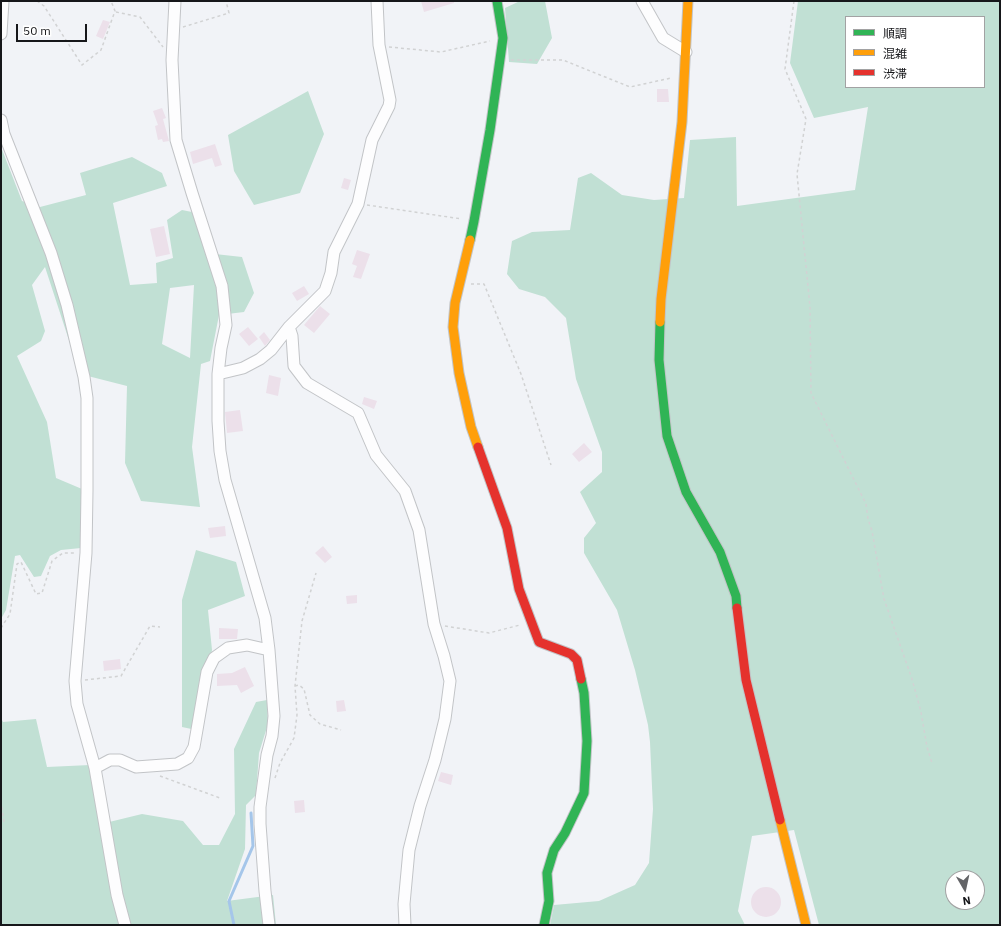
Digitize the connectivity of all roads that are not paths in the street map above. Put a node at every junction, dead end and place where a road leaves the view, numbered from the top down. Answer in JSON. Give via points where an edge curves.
{"nodes":[{"id":1,"x":3,"y":1,"type":"edge"},
{"id":2,"x":175,"y":1,"type":"edge"},
{"id":3,"x":377,"y":1,"type":"edge"},
{"id":4,"x":497,"y":1,"type":"edge"},
{"id":5,"x":642,"y":1,"type":"edge"},
{"id":6,"x":688,"y":1,"type":"edge"},
{"id":7,"x":1,"y":34,"type":"edge"},
{"id":8,"x":686,"y":52,"type":"junction"},
{"id":9,"x":1,"y":120,"type":"edge"},
{"id":10,"x":289,"y":327,"type":"junction"},
{"id":11,"x":218,"y":374,"type":"junction"},
{"id":12,"x":269,"y":650,"type":"junction"},
{"id":13,"x":95,"y":768,"type":"junction"},
{"id":14,"x":125,"y":925,"type":"edge"},
{"id":15,"x":269,"y":925,"type":"edge"},
{"id":16,"x":405,"y":925,"type":"edge"},
{"id":17,"x":544,"y":925,"type":"edge"},
{"id":18,"x":806,"y":925,"type":"edge"}],
"edges":[{"from":1,"to":7,"type":"street"},
{"from":2,"to":11,"type":"street","via":[[172,60],[176,140],[222,286],[226,325],[220,348]]},
{"from":3,"to":10,"type":"street","via":[[379,46],[389,106],[372,140],[358,204],[334,252],[325,291]]},
{"from":4,"to":17,"type":"street","via":[[503,38],[490,130],[474,221],[455,303],[453,327],[459,373],[471,428],[507,528],[519,589],[539,642],[571,654],[577,660],[584,693],[587,741],[584,793],[554,850],[547,873],[549,902]]},
{"from":5,"to":8,"type":"street","via":[[663,38]]},
{"from":6,"to":8,"type":"street"},
{"from":8,"to":18,"type":"street","via":[[682,122],[661,298],[659,360],[667,436],[686,492],[720,552],[736,596],[746,680],[756,728]]},
{"from":9,"to":13,"type":"street","via":[[4,134],[53,261],[67,305],[84,377],[87,398],[86,553],[75,681],[77,704]]},
{"from":10,"to":11,"type":"street","via":[[260,359],[243,368]]},
{"from":10,"to":16,"type":"street","via":[[294,366],[307,383],[358,413],[376,454],[405,491],[419,530],[434,624],[450,681],[445,719],[409,850],[404,904]]},
{"from":11,"to":12,"type":"street","via":[[218,421],[225,480],[265,618]]},
{"from":12,"to":13,"type":"street","via":[[247,645],[228,648],[214,658],[207,672],[194,748],[188,758],[177,764],[136,767],[120,760],[110,760]]},
{"from":12,"to":15,"type":"street","via":[[274,716],[272,736],[266,754],[260,806]]},
{"from":13,"to":14,"type":"street","via":[[117,895]]}]}
